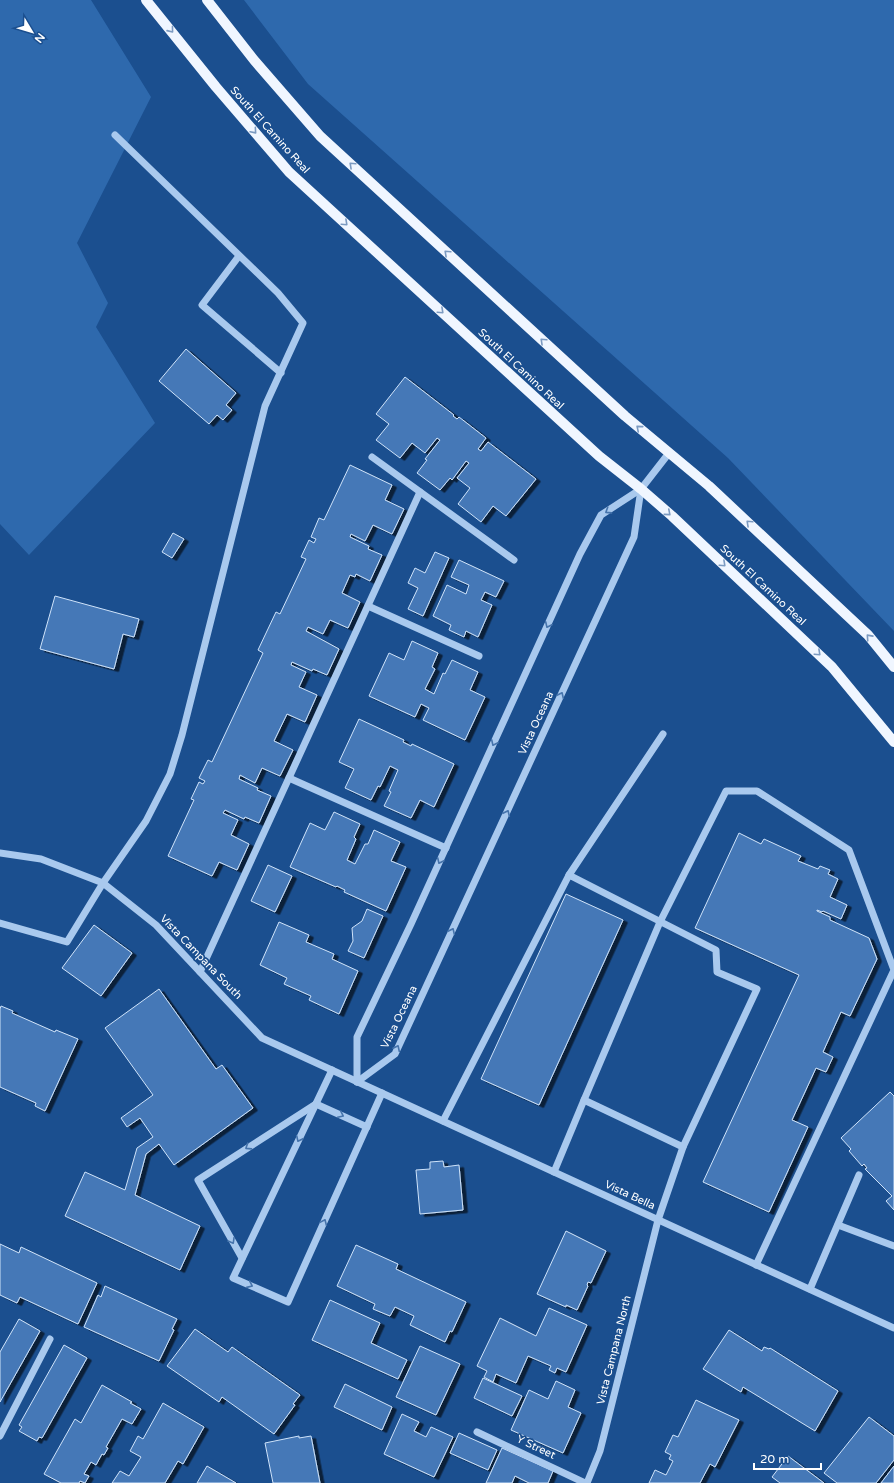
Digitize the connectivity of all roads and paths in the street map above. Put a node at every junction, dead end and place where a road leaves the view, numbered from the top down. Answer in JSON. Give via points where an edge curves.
{"nodes":[{"id":1,"x":146,"y":0,"type":"edge"},
{"id":2,"x":207,"y":0,"type":"edge"},
{"id":3,"x":115,"y":135,"type":"dead end"},
{"id":4,"x":239,"y":256,"type":"junction"},
{"id":5,"x":280,"y":373,"type":"junction"},
{"id":6,"x":669,"y":453,"type":"junction"},
{"id":7,"x":372,"y":458,"type":"dead end"},
{"id":8,"x":641,"y":489,"type":"junction"},
{"id":9,"x":420,"y":492,"type":"junction"},
{"id":10,"x":514,"y":560,"type":"dead end"},
{"id":11,"x":368,"y":606,"type":"junction"},
{"id":12,"x":479,"y":656,"type":"dead end"},
{"id":13,"x":894,"y":667,"type":"edge"},
{"id":14,"x":663,"y":734,"type":"dead end"},
{"id":15,"x":894,"y":742,"type":"edge"},
{"id":16,"x":289,"y":778,"type":"junction"},
{"id":17,"x":446,"y":848,"type":"junction"},
{"id":18,"x":0,"y":854,"type":"edge"},
{"id":19,"x":569,"y":876,"type":"junction"},
{"id":20,"x":103,"y":883,"type":"junction"},
{"id":21,"x":660,"y":922,"type":"junction"},
{"id":22,"x":0,"y":923,"type":"edge"},
{"id":23,"x":200,"y":972,"type":"junction"},
{"id":24,"x":332,"y":1070,"type":"junction"},
{"id":25,"x":357,"y":1082,"type":"junction"},
{"id":26,"x":382,"y":1093,"type":"junction"},
{"id":27,"x":584,"y":1100,"type":"junction"},
{"id":28,"x":316,"y":1104,"type":"junction"},
{"id":29,"x":443,"y":1121,"type":"junction"},
{"id":30,"x":367,"y":1127,"type":"junction"},
{"id":31,"x":683,"y":1147,"type":"junction"},
{"id":32,"x":554,"y":1172,"type":"junction"},
{"id":33,"x":859,"y":1175,"type":"dead end"},
{"id":34,"x":658,"y":1220,"type":"junction"},
{"id":35,"x":838,"y":1225,"type":"junction"},
{"id":36,"x":894,"y":1246,"type":"edge"},
{"id":37,"x":242,"y":1258,"type":"junction"},
{"id":38,"x":756,"y":1265,"type":"junction"},
{"id":39,"x":810,"y":1289,"type":"junction"},
{"id":40,"x":894,"y":1328,"type":"edge"},
{"id":41,"x":50,"y":1339,"type":"dead end"},
{"id":42,"x":477,"y":1432,"type":"dead end"},
{"id":43,"x":0,"y":1436,"type":"edge"},
{"id":44,"x":586,"y":1483,"type":"edge"}],
"edges":[{"from":1,"to":8,"type":"main road","name":"South El Camino Real","one_way":true,"via":[[289,172],[599,456]]},
{"from":6,"to":2,"type":"main road","one_way":true,"via":[[320,136],[254,60]]},
{"from":3,"to":4,"type":"street"},
{"from":4,"to":5,"type":"street","via":[[278,293],[303,323]]},
{"from":4,"to":5,"type":"street","via":[[202,305]]},
{"from":5,"to":20,"type":"street","via":[[265,406],[170,774],[146,821]]},
{"from":6,"to":8,"type":"street","name":"Vista Oceana"},
{"from":13,"to":6,"type":"main road","one_way":true,"via":[[868,635],[709,486]]},
{"from":7,"to":9,"type":"street"},
{"from":8,"to":15,"type":"main road","name":"South El Camino Real","one_way":true,"via":[[832,667]]},
{"from":8,"to":17,"type":"street","name":"Vista Oceana","one_way":true,"via":[[601,515],[580,554]]},
{"from":25,"to":8,"type":"street","name":"Vista Oceana","one_way":true,"via":[[395,1054],[634,537]]},
{"from":9,"to":10,"type":"street"},
{"from":9,"to":11,"type":"street"},
{"from":11,"to":12,"type":"street"},
{"from":11,"to":16,"type":"street"},
{"from":14,"to":19,"type":"street"},
{"from":16,"to":17,"type":"street"},
{"from":16,"to":23,"type":"street"},
{"from":17,"to":25,"type":"street","name":"Vista Oceana","one_way":true,"via":[[357,1037]]},
{"from":18,"to":20,"type":"street","name":"Vista Campana South","via":[[41,859]]},
{"from":19,"to":21,"type":"street"},
{"from":19,"to":29,"type":"street"},
{"from":20,"to":22,"type":"street","via":[[67,942]]},
{"from":20,"to":23,"type":"street","name":"Vista Campana South","via":[[156,925]]},
{"from":21,"to":27,"type":"street"},
{"from":21,"to":31,"type":"street","name":"Vista Campana North","via":[[716,950],[718,972],[757,989]]},
{"from":21,"to":38,"type":"street","via":[[726,791],[757,791],[849,850],[894,970]]},
{"from":23,"to":24,"type":"street","name":"Vista Campana South","via":[[262,1038]]},
{"from":24,"to":25,"type":"street","name":"Vista Campana South"},
{"from":24,"to":28,"type":"street"},
{"from":25,"to":26,"type":"street","name":"Vista Bella"},
{"from":26,"to":29,"type":"street","name":"Vista Bella"},
{"from":26,"to":30,"type":"street"},
{"from":27,"to":31,"type":"street"},
{"from":27,"to":32,"type":"street"},
{"from":28,"to":30,"type":"street","one_way":true},
{"from":28,"to":37,"type":"street","one_way":true},
{"from":28,"to":37,"type":"street","one_way":true,"via":[[198,1180]]},
{"from":29,"to":32,"type":"street","name":"Vista Bella"},
{"from":37,"to":30,"type":"street","one_way":true,"via":[[233,1278],[288,1302]]},
{"from":31,"to":34,"type":"street","name":"Vista Campana North"},
{"from":32,"to":34,"type":"street","name":"Vista Bella"},
{"from":33,"to":35,"type":"street"},
{"from":34,"to":38,"type":"street","name":"Vista Bella"},
{"from":34,"to":44,"type":"street","name":"Vista Campana North","via":[[600,1451]]},
{"from":35,"to":36,"type":"street"},
{"from":35,"to":39,"type":"street"},
{"from":38,"to":39,"type":"street","name":"Vista Bella"},
{"from":39,"to":40,"type":"street","name":"Vista Bella"},
{"from":41,"to":43,"type":"street"},
{"from":42,"to":44,"type":"street","name":"Y Street"}]}
